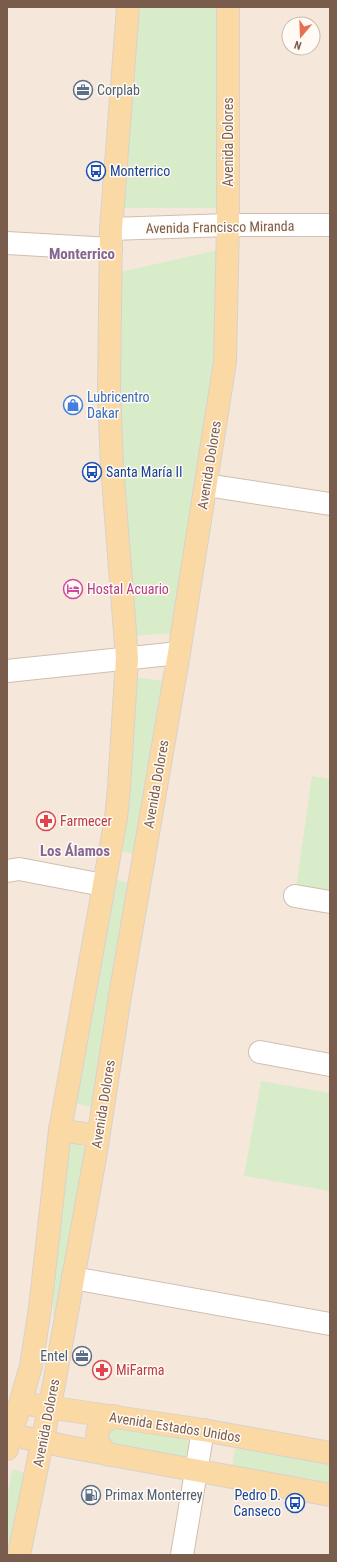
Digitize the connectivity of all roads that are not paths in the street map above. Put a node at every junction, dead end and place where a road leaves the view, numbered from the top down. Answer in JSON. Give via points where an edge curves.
{"nodes":[{"id":1,"x":128,"y":7,"type":"edge"},
{"id":2,"x":228,"y":7,"type":"edge"},
{"id":3,"x":228,"y":225,"type":"junction"},
{"id":4,"x":330,"y":225,"type":"edge"},
{"id":5,"x":111,"y":239,"type":"junction"},
{"id":6,"x":7,"y":243,"type":"edge"},
{"id":7,"x":206,"y":485,"type":"junction"},
{"id":8,"x":330,"y":504,"type":"edge"},
{"id":9,"x":179,"y":653,"type":"junction"},
{"id":10,"x":127,"y":658,"type":"junction"},
{"id":11,"x":7,"y":671,"type":"edge"},
{"id":12,"x":7,"y":871,"type":"edge"},
{"id":13,"x":139,"y":878,"type":"junction"},
{"id":14,"x":104,"y":879,"type":"junction"},
{"id":15,"x":295,"y":896,"type":"dead end"},
{"id":16,"x":330,"y":902,"type":"edge"},
{"id":17,"x":260,"y":1052,"type":"dead end"},
{"id":18,"x":330,"y":1065,"type":"edge"},
{"id":19,"x":60,"y":1130,"type":"junction"},
{"id":20,"x":98,"y":1136,"type":"junction"},
{"id":21,"x":73,"y":1278,"type":"junction"},
{"id":22,"x":330,"y":1324,"type":"edge"},
{"id":23,"x":13,"y":1402,"type":"edge"},
{"id":24,"x":48,"y":1408,"type":"junction"},
{"id":25,"x":114,"y":1416,"type":"junction"},
{"id":26,"x":203,"y":1430,"type":"junction"},
{"id":27,"x":8,"y":1439,"type":"edge"},
{"id":28,"x":41,"y":1441,"type":"junction"},
{"id":29,"x":330,"y":1453,"type":"edge"},
{"id":30,"x":109,"y":1455,"type":"junction"},
{"id":31,"x":196,"y":1470,"type":"junction"},
{"id":32,"x":330,"y":1495,"type":"edge"},
{"id":33,"x":19,"y":1555,"type":"edge"},
{"id":34,"x":182,"y":1555,"type":"edge"}],
"edges":[{"from":1,"to":5,"type":"main road","name":"Avenida Dolores"},
{"from":2,"to":3,"type":"main road","name":"Avenida Dolores"},
{"from":3,"to":4,"type":"street","name":"Avenida Francisco Miranda"},
{"from":3,"to":5,"type":"street","name":"Avenida Francisco Miranda"},
{"from":3,"to":7,"type":"main road","name":"Avenida Dolores","via":[[225,362]]},
{"from":5,"to":6,"type":"street","name":"Avenida Francisco Miranda"},
{"from":5,"to":10,"type":"main road","name":"Avenida Dolores","via":[[109,391],[112,466]]},
{"from":7,"to":8,"type":"street"},
{"from":7,"to":9,"type":"main road","name":"Avenida Dolores"},
{"from":9,"to":10,"type":"street"},
{"from":9,"to":13,"type":"main road","name":"Avenida Dolores"},
{"from":10,"to":11,"type":"street"},
{"from":10,"to":14,"type":"main road","name":"Avenida Dolores","via":[[119,788]]},
{"from":12,"to":14,"type":"street","via":[[19,869]]},
{"from":13,"to":14,"type":"main road"},
{"from":13,"to":20,"type":"main road","name":"Avenida Dolores"},
{"from":14,"to":19,"type":"main road","name":"Avenida Dolores"},
{"from":15,"to":16,"type":"street"},
{"from":17,"to":18,"type":"street"},
{"from":19,"to":20,"type":"main road"},
{"from":19,"to":23,"type":"main road","name":"Avenida Dolores","via":[[31,1366]]},
{"from":20,"to":21,"type":"main road","name":"Avenida Dolores"},
{"from":21,"to":22,"type":"street"},
{"from":21,"to":24,"type":"main road","name":"Avenida Dolores"},
{"from":23,"to":24,"type":"main road","name":"Avenida Estados Unidos"},
{"from":23,"to":27,"type":"main road","name":"Avenida Dolores"},
{"from":24,"to":25,"type":"main road","name":"Avenida Estados Unidos"},
{"from":24,"to":28,"type":"main road","name":"Avenida Dolores"},
{"from":25,"to":26,"type":"main road","name":"Avenida Estados Unidos"},
{"from":25,"to":30,"type":"main road","via":[[104,1421],[97,1439],[101,1448]]},
{"from":26,"to":29,"type":"main road","name":"Avenida Estados Unidos"},
{"from":26,"to":31,"type":"street"},
{"from":27,"to":28,"type":"main road"},
{"from":28,"to":30,"type":"main road"},
{"from":28,"to":33,"type":"main road","name":"Avenida Dolores"},
{"from":30,"to":31,"type":"main road"},
{"from":31,"to":32,"type":"main road"},
{"from":31,"to":34,"type":"street"}]}
